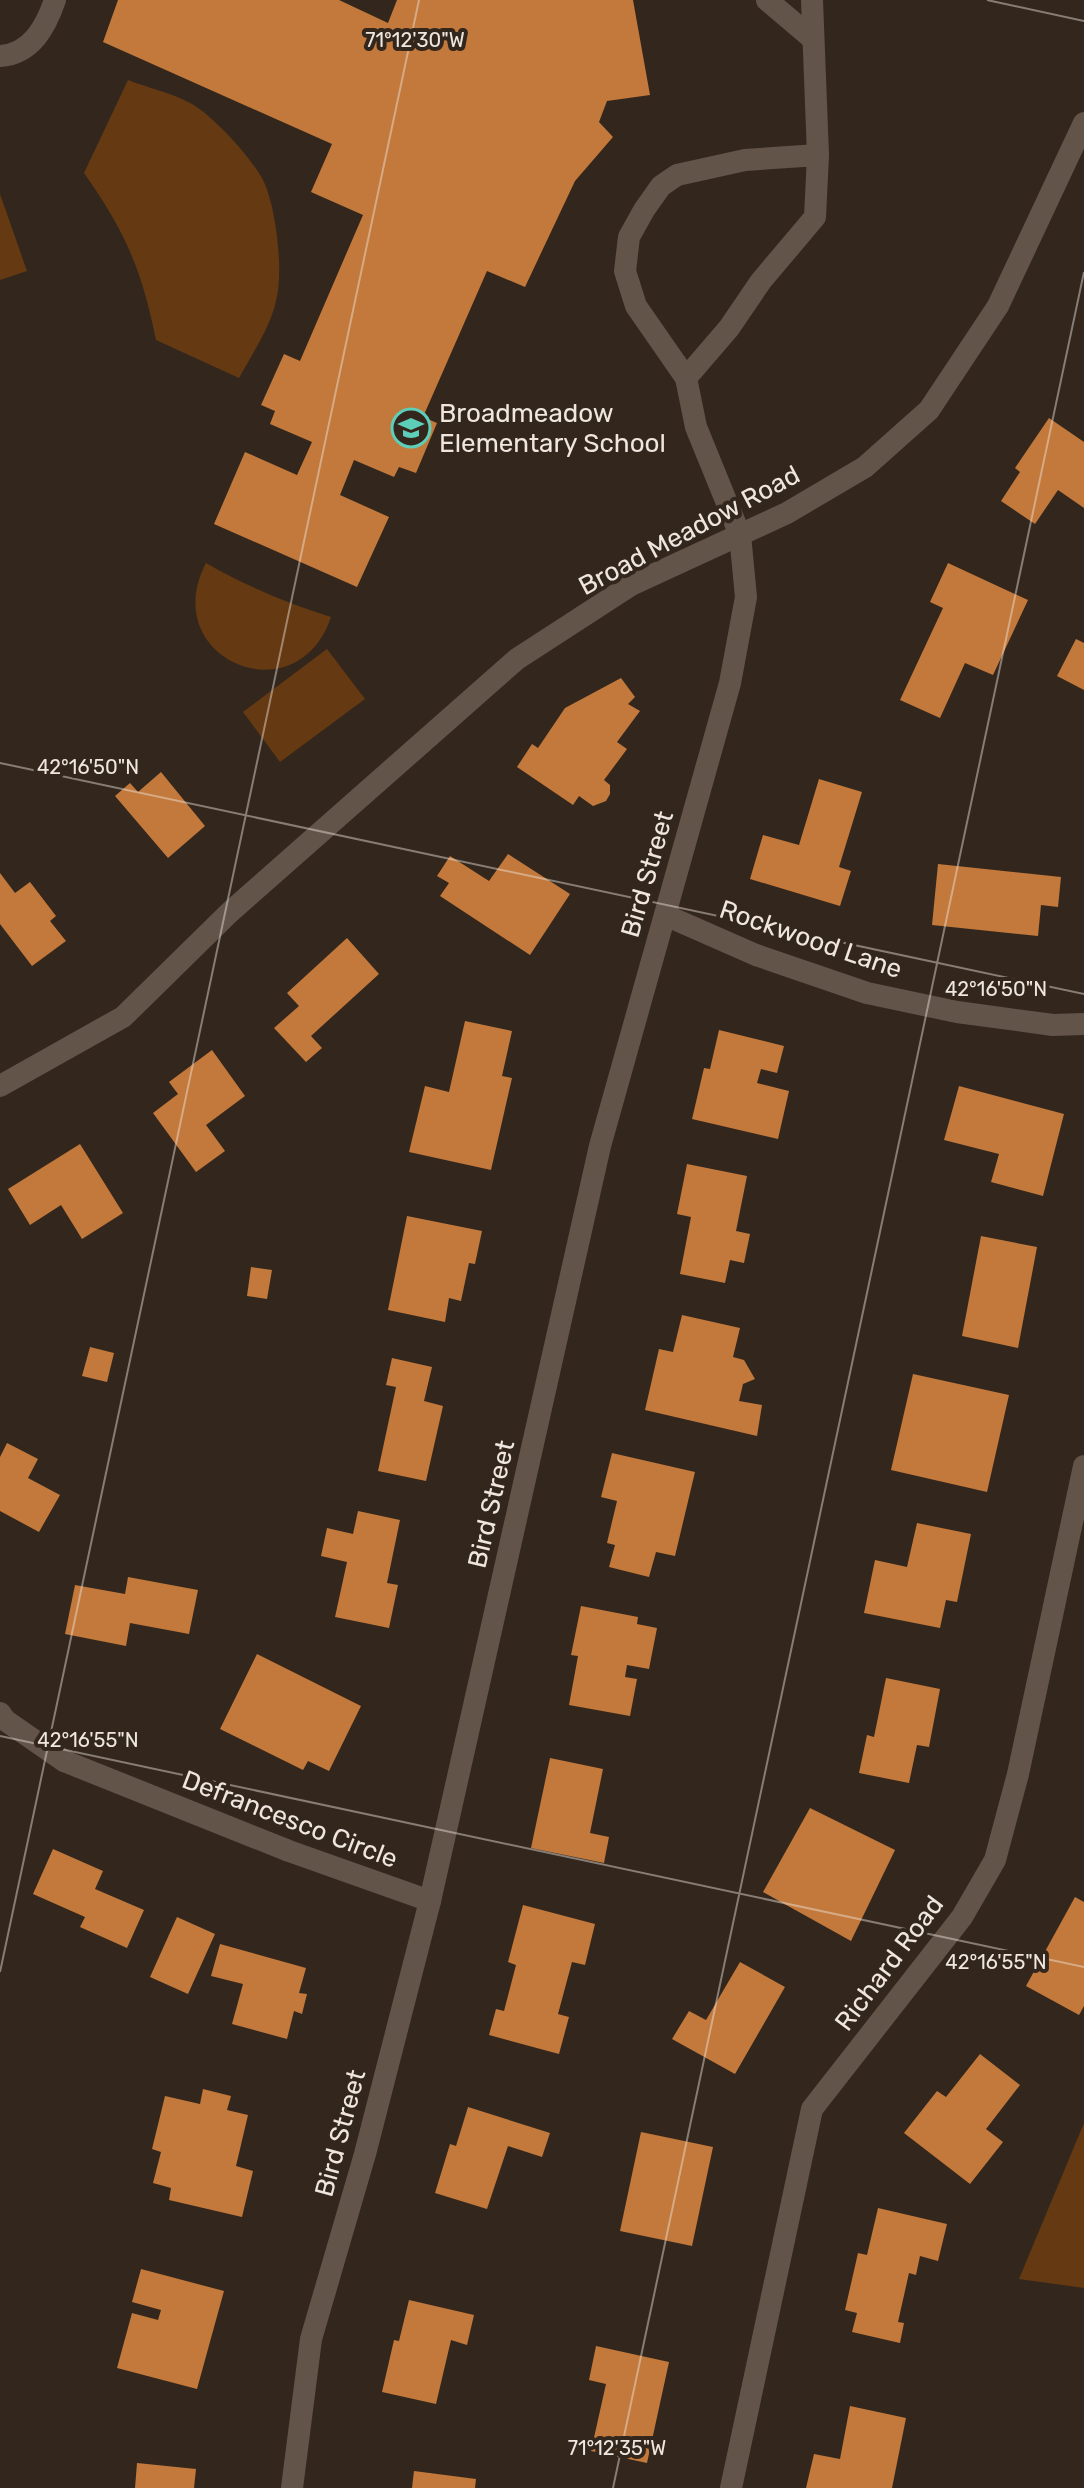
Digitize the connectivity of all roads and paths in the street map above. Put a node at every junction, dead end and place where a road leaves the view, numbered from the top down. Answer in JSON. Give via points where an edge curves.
{"nodes":[{"id":1,"x":55,"y":0,"type":"edge"},
{"id":2,"x":767,"y":0,"type":"edge"},
{"id":3,"x":812,"y":0,"type":"edge"},
{"id":4,"x":813,"y":39,"type":"junction"},
{"id":5,"x":0,"y":56,"type":"edge"},
{"id":6,"x":1084,"y":123,"type":"edge"},
{"id":7,"x":818,"y":155,"type":"junction"},
{"id":8,"x":686,"y":378,"type":"junction"},
{"id":9,"x":740,"y":535,"type":"junction"},
{"id":10,"x":665,"y":915,"type":"junction"},
{"id":11,"x":1084,"y":1024,"type":"edge"},
{"id":12,"x":0,"y":1086,"type":"edge"},
{"id":13,"x":1084,"y":1466,"type":"edge"},
{"id":14,"x":2,"y":1718,"type":"edge"},
{"id":15,"x":430,"y":1901,"type":"junction"},
{"id":16,"x":292,"y":2488,"type":"edge"},
{"id":17,"x":731,"y":2488,"type":"edge"}],
"edges":[{"from":1,"to":5,"type":"street","via":[[35,40]]},
{"from":2,"to":4,"type":"street"},
{"from":3,"to":4,"type":"street"},
{"from":4,"to":7,"type":"street"},
{"from":6,"to":9,"type":"street","name":"Broad Meadow Road","via":[[998,306],[929,410],[865,467]]},
{"from":7,"to":8,"type":"street","via":[[815,217]]},
{"from":7,"to":8,"type":"street","via":[[745,160],[677,175],[661,186],[644,210],[629,237],[625,271],[636,306]]},
{"from":8,"to":9,"type":"street","name":"Bird Street","via":[[696,427]]},
{"from":9,"to":10,"type":"street","name":"Bird Street","via":[[746,597],[730,683]]},
{"from":9,"to":12,"type":"street","name":"Broad Meadow Road","via":[[631,585],[517,659],[229,913],[123,1017]]},
{"from":10,"to":11,"type":"street","name":"Rockwood Lane","via":[[756,955],[867,993],[957,1012]]},
{"from":10,"to":15,"type":"street","name":"Bird Street","via":[[600,1146]]},
{"from":13,"to":17,"type":"street","name":"Richard Road","via":[[995,1860],[962,1917],[812,2109]]},
{"from":14,"to":15,"type":"street","name":"Defrancesco Circle","via":[[64,1761]]},
{"from":15,"to":16,"type":"street","name":"Bird Street","via":[[311,2339]]}]}
